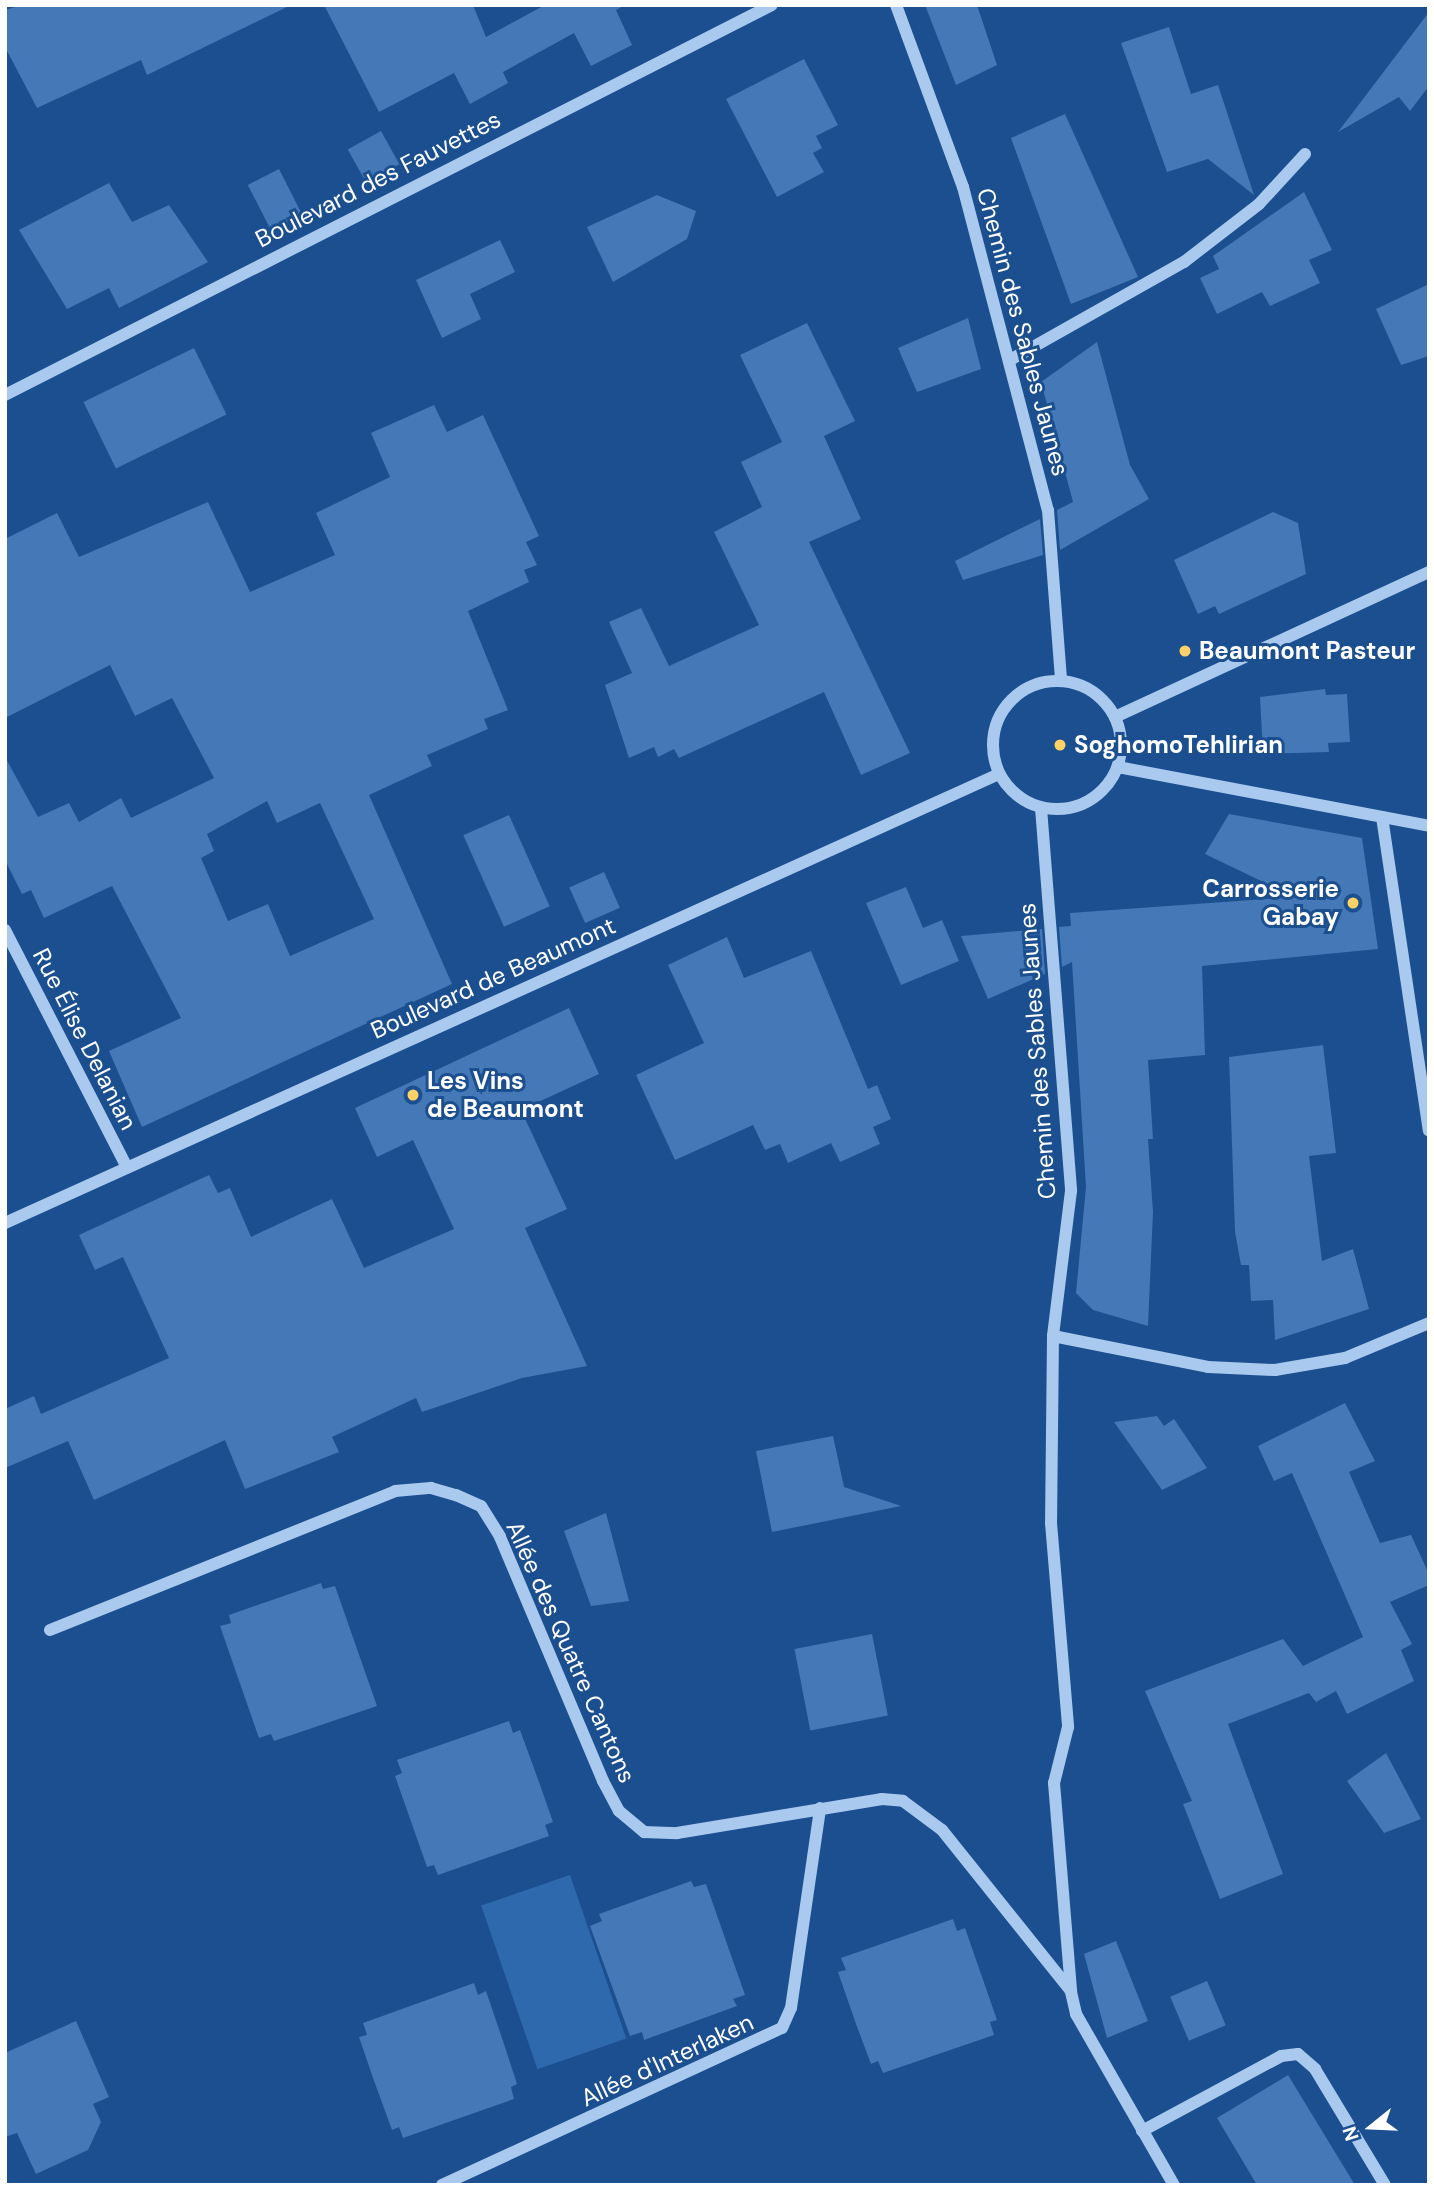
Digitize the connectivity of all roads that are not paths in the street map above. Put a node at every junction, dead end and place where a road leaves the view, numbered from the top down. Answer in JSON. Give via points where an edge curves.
{"nodes":[{"id":1,"x":772,"y":5,"type":"edge"},
{"id":2,"x":896,"y":5,"type":"edge"},
{"id":3,"x":1305,"y":154,"type":"dead end"},
{"id":4,"x":1010,"y":360,"type":"junction"},
{"id":5,"x":5,"y":395,"type":"edge"},
{"id":6,"x":1429,"y":572,"type":"edge"},
{"id":7,"x":1061,"y":680,"type":"junction"},
{"id":8,"x":1115,"y":717,"type":"junction"},
{"id":9,"x":1118,"y":767,"type":"junction"},
{"id":10,"x":999,"y":774,"type":"junction"},
{"id":11,"x":1041,"y":808,"type":"junction"},
{"id":12,"x":1382,"y":817,"type":"junction"},
{"id":13,"x":1429,"y":826,"type":"edge"},
{"id":14,"x":5,"y":930,"type":"edge"},
{"id":15,"x":1429,"y":1130,"type":"edge"},
{"id":16,"x":127,"y":1167,"type":"junction"},
{"id":17,"x":5,"y":1223,"type":"edge"},
{"id":18,"x":1429,"y":1323,"type":"edge"},
{"id":19,"x":1054,"y":1336,"type":"junction"},
{"id":20,"x":50,"y":1630,"type":"dead end"},
{"id":21,"x":820,"y":1808,"type":"junction"},
{"id":22,"x":1071,"y":1992,"type":"junction"},
{"id":23,"x":1142,"y":2131,"type":"junction"},
{"id":24,"x":442,"y":2185,"type":"edge"},
{"id":25,"x":1174,"y":2185,"type":"edge"},
{"id":26,"x":1385,"y":2185,"type":"edge"}],
"edges":[{"from":1,"to":5,"type":"street","name":"Boulevard des Fauvettes"},
{"from":2,"to":4,"type":"street","name":"Chemin des Sables Jaunes","via":[[962,187]]},
{"from":3,"to":4,"type":"street","via":[[1259,204],[1184,262]]},
{"from":4,"to":7,"type":"street","name":"Chemin des Sables Jaunes","via":[[1048,510]]},
{"from":6,"to":8,"type":"street"},
{"from":7,"to":8,"type":"street","via":[[1093,691]]},
{"from":7,"to":10,"type":"street","via":[[1038,682],[1003,709],[992,752]]},
{"from":8,"to":9,"type":"street"},
{"from":9,"to":11,"type":"street","via":[[1087,802]]},
{"from":9,"to":12,"type":"street"},
{"from":10,"to":11,"type":"street","via":[[1009,789]]},
{"from":10,"to":16,"type":"street","name":"Boulevard de Beaumont"},
{"from":11,"to":19,"type":"street","name":"Chemin des Sables Jaunes","via":[[1071,1191]]},
{"from":12,"to":13,"type":"street"},
{"from":12,"to":15,"type":"street"},
{"from":14,"to":16,"type":"street","name":"Rue Élise Delanian"},
{"from":16,"to":17,"type":"street","name":"Boulevard de Beaumont"},
{"from":18,"to":19,"type":"street","via":[[1346,1359],[1275,1370],[1208,1367]]},
{"from":19,"to":22,"type":"street","name":"Chemin des Sables Jaunes","via":[[1051,1523],[1068,1727],[1054,1783]]},
{"from":20,"to":21,"type":"street","name":"Allée des Quatre Cantons","via":[[395,1491],[431,1488],[481,1506],[603,1781],[619,1811],[644,1832],[677,1833]]},
{"from":21,"to":22,"type":"street","name":"Allée des Quatre Cantons","via":[[883,1799],[922,1810]]},
{"from":21,"to":24,"type":"street","name":"Allée d'Interlaken","via":[[791,2008],[782,2028]]},
{"from":22,"to":23,"type":"street","name":"Chemin des Sables Jaunes","via":[[1076,2014]]},
{"from":23,"to":25,"type":"street","name":"Chemin des Sables Jaunes"},
{"from":23,"to":26,"type":"street","via":[[1281,2056],[1298,2054],[1315,2069]]}]}
